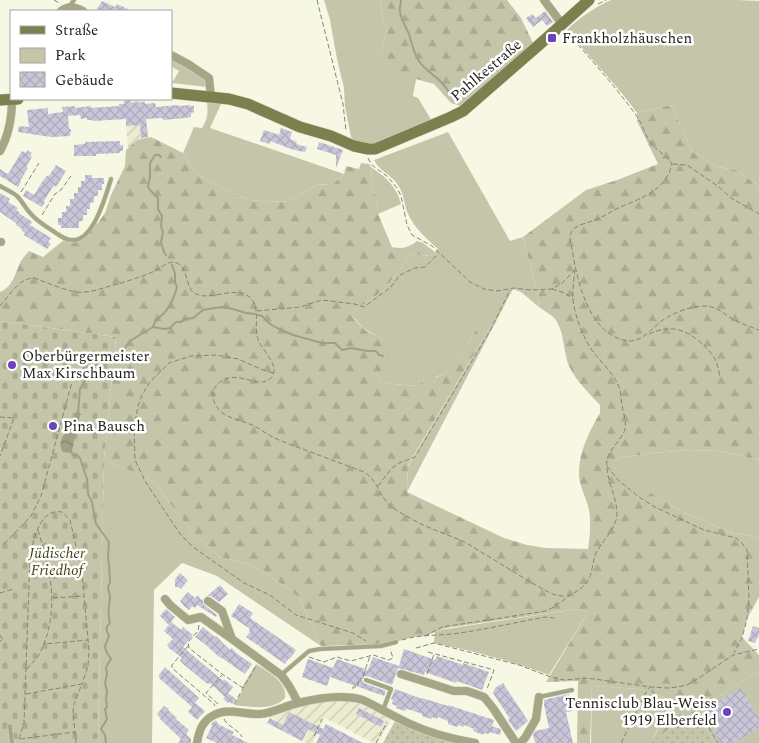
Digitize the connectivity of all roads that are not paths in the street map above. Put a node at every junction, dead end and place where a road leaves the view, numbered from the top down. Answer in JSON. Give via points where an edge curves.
{"nodes":[{"id":1,"x":74,"y":0,"type":"edge"},
{"id":2,"x":544,"y":0,"type":"edge"},
{"id":3,"x":589,"y":0,"type":"edge"},
{"id":4,"x":69,"y":7,"type":"junction"},
{"id":5,"x":63,"y":10,"type":"edge"},
{"id":6,"x":81,"y":10,"type":"edge"},
{"id":7,"x":563,"y":27,"type":"junction"},
{"id":8,"x":172,"y":55,"type":"edge"},
{"id":9,"x":172,"y":93,"type":"edge"},
{"id":10,"x":211,"y":96,"type":"junction"},
{"id":11,"x":12,"y":100,"type":"edge"},
{"id":12,"x":0,"y":152,"type":"edge"},
{"id":13,"x":111,"y":179,"type":"dead end"},
{"id":14,"x":0,"y":186,"type":"edge"},
{"id":15,"x":165,"y":599,"type":"dead end"},
{"id":16,"x":208,"y":601,"type":"dead end"},
{"id":17,"x":232,"y":639,"type":"junction"},
{"id":18,"x":396,"y":642,"type":"road end"},
{"id":19,"x":401,"y":674,"type":"dead end"},
{"id":20,"x":281,"y":675,"type":"junction"},
{"id":21,"x":366,"y":680,"type":"dead end"},
{"id":22,"x":572,"y":690,"type":"dead end"},
{"id":23,"x":539,"y":697,"type":"joint"},
{"id":24,"x":298,"y":703,"type":"junction"},
{"id":25,"x":383,"y":710,"type":"junction"},
{"id":26,"x":10,"y":726,"type":"dead end"},
{"id":27,"x":12,"y":743,"type":"edge"},
{"id":28,"x":197,"y":743,"type":"edge"},
{"id":29,"x":475,"y":743,"type":"edge"},
{"id":30,"x":516,"y":743,"type":"edge"},
{"id":31,"x":520,"y":743,"type":"edge"}],
"edges":[{"from":1,"to":4,"type":"lane"},
{"from":2,"to":7,"type":"street"},
{"from":3,"to":7,"type":"street","name":"Pahlkestraße"},
{"from":4,"to":5,"type":"street"},
{"from":4,"to":6,"type":"street"},
{"from":7,"to":10,"type":"street","name":"Pahlkestraße","via":[[463,111],[375,149],[354,146],[300,127],[248,104]]},
{"from":8,"to":10,"type":"street","via":[[209,78]]},
{"from":9,"to":10,"type":"street"},
{"from":11,"to":12,"type":"street","via":[[9,129]]},
{"from":13,"to":14,"type":"lane","via":[[97,217],[77,240],[65,239],[38,221],[18,196]]},
{"from":15,"to":17,"type":"street","via":[[188,620],[201,617]]},
{"from":16,"to":17,"type":"street","via":[[222,611]]},
{"from":17,"to":20,"type":"street"},
{"from":18,"to":20,"type":"lane","via":[[309,652]]},
{"from":19,"to":30,"type":"street","via":[[484,697]]},
{"from":20,"to":24,"type":"street"},
{"from":21,"to":25,"type":"lane","via":[[391,689]]},
{"from":22,"to":23,"type":"lane"},
{"from":23,"to":31,"type":"street","via":[[536,719]]},
{"from":24,"to":25,"type":"street","via":[[350,697]]},
{"from":24,"to":28,"type":"street","via":[[260,714],[223,712],[208,718],[199,730]]},
{"from":25,"to":29,"type":"street","via":[[433,733]]},
{"from":26,"to":27,"type":"lane"}]}
